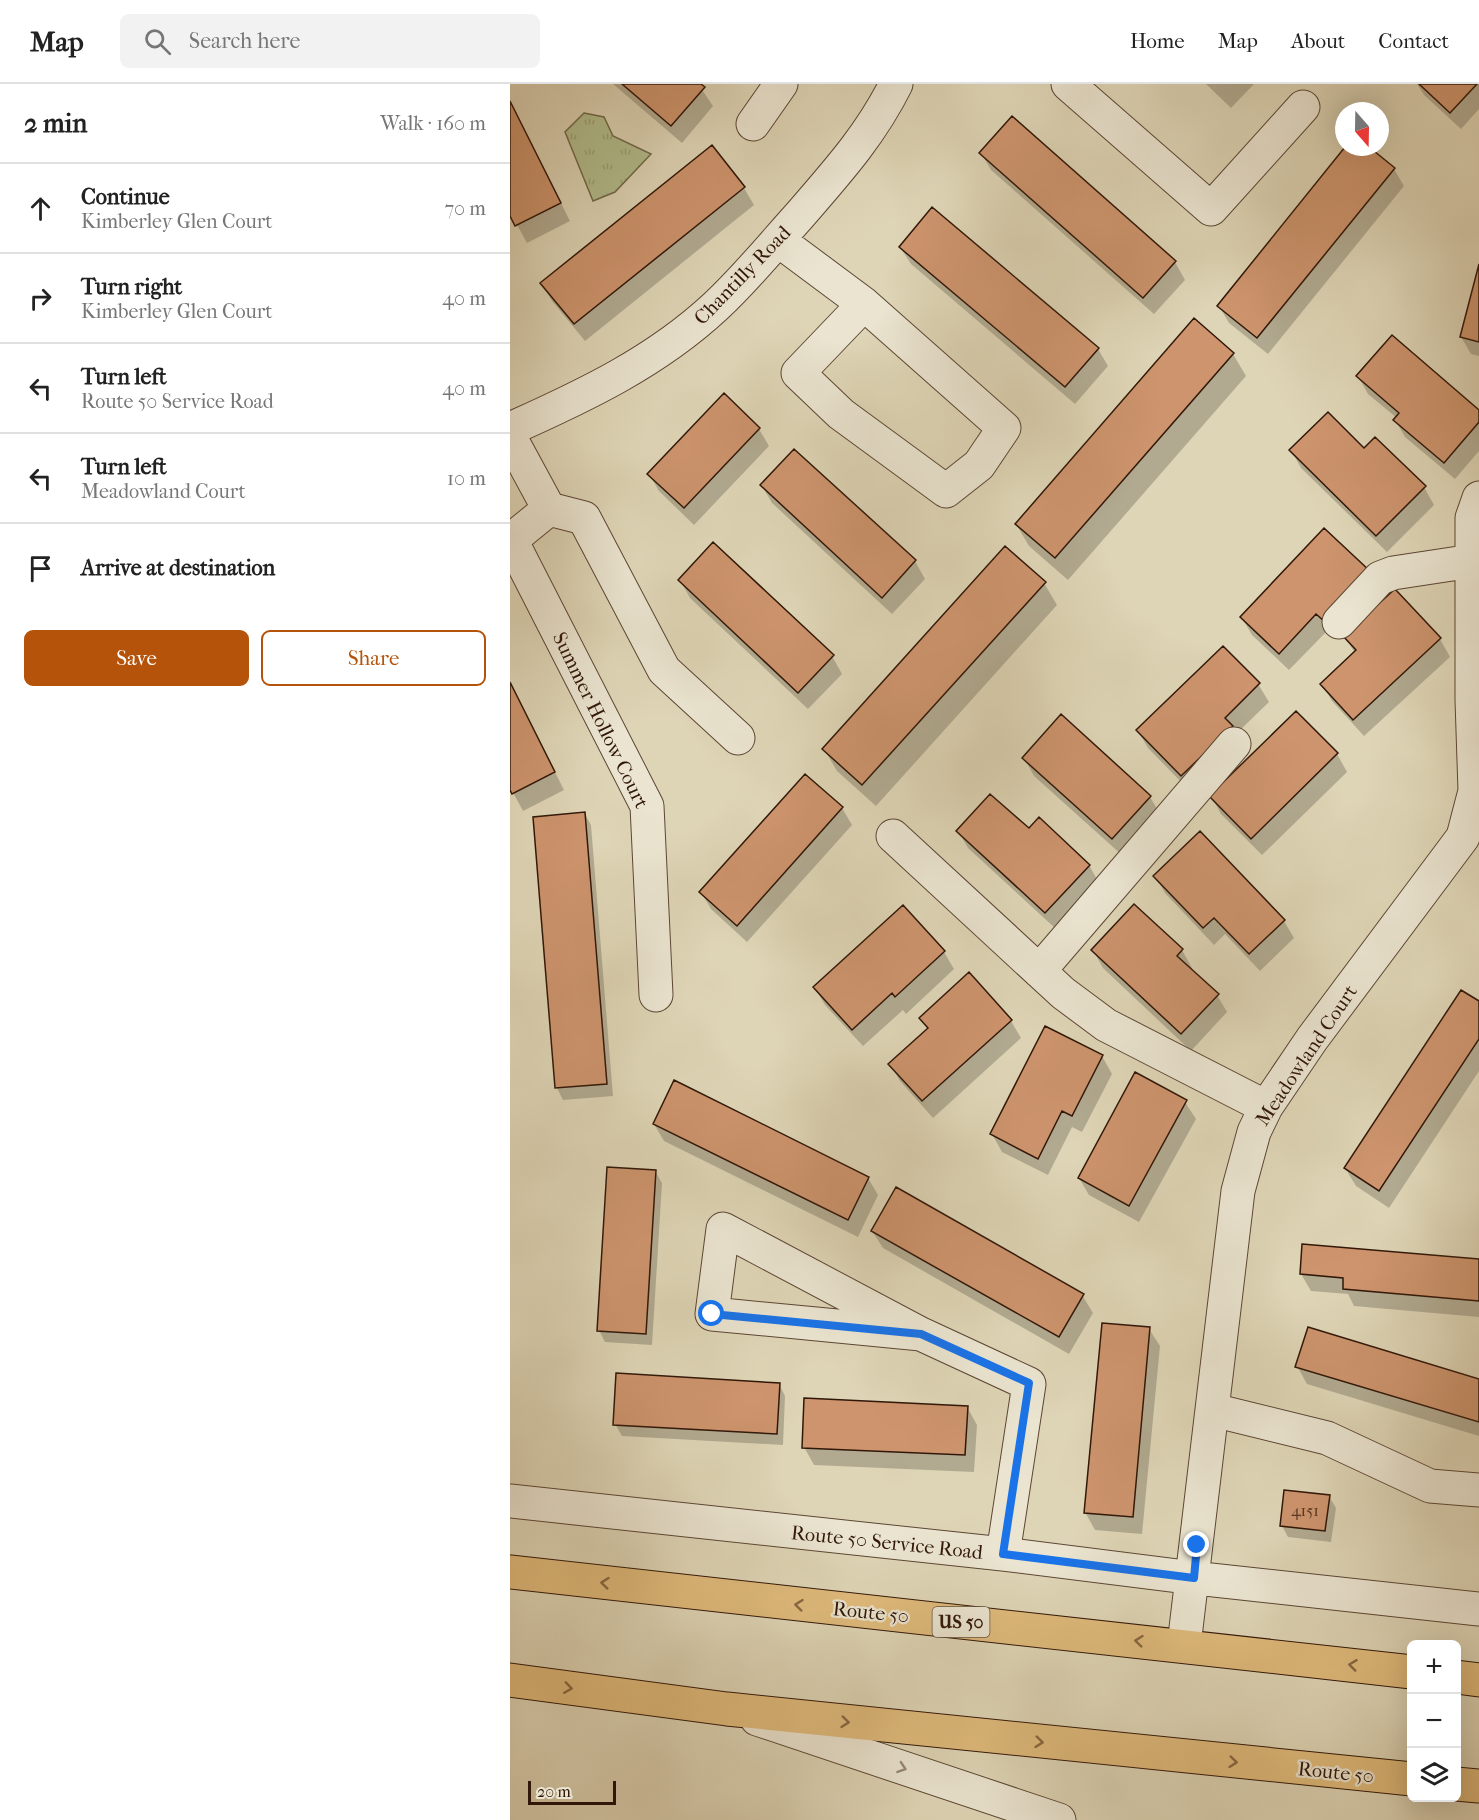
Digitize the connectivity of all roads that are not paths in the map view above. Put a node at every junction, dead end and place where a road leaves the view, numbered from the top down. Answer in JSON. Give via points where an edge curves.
{"nodes":[{"id":1,"x":782,"y":84,"type":"edge"},
{"id":2,"x":896,"y":84,"type":"edge"},
{"id":3,"x":1068,"y":84,"type":"edge"},
{"id":4,"x":1303,"y":107,"type":"dead end"},
{"id":5,"x":753,"y":124,"type":"dead end"},
{"id":6,"x":778,"y":240,"type":"junction"},
{"id":7,"x":864,"y":304,"type":"junction"},
{"id":8,"x":510,"y":429,"type":"edge"},
{"id":9,"x":510,"y":437,"type":"edge"},
{"id":10,"x":1479,"y":498,"type":"edge"},
{"id":11,"x":549,"y":509,"type":"junction"},
{"id":12,"x":1472,"y":561,"type":"junction"},
{"id":13,"x":1339,"y":622,"type":"dead end"},
{"id":14,"x":738,"y":738,"type":"dead end"},
{"id":15,"x":1234,"y":744,"type":"dead end"},
{"id":16,"x":1477,"y":774,"type":"edge"},
{"id":17,"x":893,"y":836,"type":"dead end"},
{"id":18,"x":1039,"y":971,"type":"junction"},
{"id":19,"x":656,"y":995,"type":"dead end"},
{"id":20,"x":1266,"y":1107,"type":"junction"},
{"id":21,"x":921,"y":1334,"type":"junction"},
{"id":22,"x":1213,"y":1410,"type":"junction"},
{"id":23,"x":1479,"y":1490,"type":"edge"},
{"id":24,"x":510,"y":1501,"type":"edge"},
{"id":25,"x":1003,"y":1554,"type":"junction"},
{"id":26,"x":510,"y":1572,"type":"edge"},
{"id":27,"x":1194,"y":1578,"type":"junction"},
{"id":28,"x":1479,"y":1610,"type":"edge"},
{"id":29,"x":1184,"y":1645,"type":"junction"},
{"id":30,"x":1407,"y":1671,"type":"edge"},
{"id":31,"x":1461,"y":1678,"type":"edge"},
{"id":32,"x":510,"y":1680,"type":"edge"},
{"id":33,"x":1479,"y":1680,"type":"edge"},
{"id":34,"x":727,"y":1709,"type":"junction"},
{"id":35,"x":1407,"y":1778,"type":"edge"},
{"id":36,"x":1461,"y":1784,"type":"edge"},
{"id":37,"x":1479,"y":1786,"type":"edge"},
{"id":38,"x":1059,"y":1820,"type":"edge"}],
"edges":[{"from":1,"to":5,"type":"street"},
{"from":2,"to":6,"type":"street","name":"Chantilly Road","via":[[877,122],[853,155]]},
{"from":3,"to":4,"type":"street","via":[[1211,209]]},
{"from":6,"to":7,"type":"street"},
{"from":6,"to":8,"type":"street","name":"Chantilly Road","via":[[686,332],[621,376]]},
{"from":7,"to":7,"type":"street","via":[[798,373],[841,414],[946,491],[978,465],[1004,428]]},
{"from":9,"to":11,"type":"street"},
{"from":10,"to":12,"type":"street","name":"Meadowland Court","via":[[1472,518]]},
{"from":11,"to":14,"type":"street","via":[[584,518],[664,670]]},
{"from":11,"to":19,"type":"street","name":"Summer Hollow Court","via":[[511,540],[647,806]]},
{"from":12,"to":13,"type":"street","via":[[1380,578]]},
{"from":12,"to":16,"type":"street","name":"Meadowland Court"},
{"from":15,"to":18,"type":"street"},
{"from":16,"to":20,"type":"street","name":"Meadowland Court","via":[[1463,837]]},
{"from":17,"to":18,"type":"street"},
{"from":18,"to":20,"type":"street","via":[[1106,1025]]},
{"from":20,"to":22,"type":"street","name":"Meadowland Court","via":[[1254,1132],[1238,1191]]},
{"from":21,"to":21,"type":"street","via":[[900,1323],[723,1229],[712,1314]]},
{"from":21,"to":25,"type":"street","via":[[1029,1383]]},
{"from":22,"to":23,"type":"street","via":[[1327,1438],[1430,1486]]},
{"from":22,"to":27,"type":"street","name":"Meadowland Court"},
{"from":24,"to":25,"type":"street","name":"Route 50 Service Road"},
{"from":25,"to":27,"type":"street","name":"Route 50 Service Road"},
{"from":29,"to":26,"type":"highway","name":"Route 50","number":"US 50","one_way":true},
{"from":27,"to":28,"type":"street","name":"Route 50 Service Road"},
{"from":27,"to":29,"type":"street","name":"Meadowland Court"},
{"from":30,"to":29,"type":"highway","name":"Route 50","number":"US 50","one_way":true},
{"from":31,"to":33,"type":"highway"},
{"from":32,"to":34,"type":"highway","name":"Route 50","one_way":true},
{"from":34,"to":35,"type":"highway","name":"Route 50","one_way":true},
{"from":34,"to":38,"type":"street","one_way":true},
{"from":36,"to":37,"type":"highway"}]}
